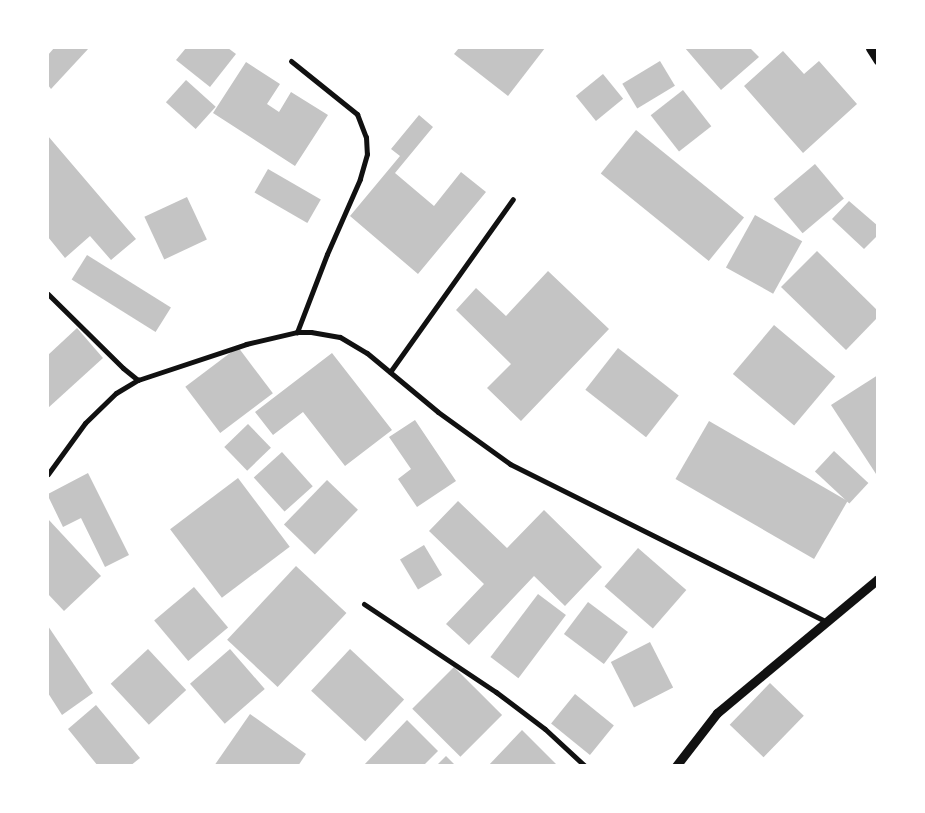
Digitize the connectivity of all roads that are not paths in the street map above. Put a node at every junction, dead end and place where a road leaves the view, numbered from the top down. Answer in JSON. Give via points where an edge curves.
{"nodes":[{"id":1,"x":870,"y":48,"type":"edge"},
{"id":2,"x":292,"y":61,"type":"dead end"},
{"id":3,"x":878,"y":61,"type":"edge"},
{"id":4,"x":513,"y":200,"type":"dead end"},
{"id":5,"x":48,"y":294,"type":"edge"},
{"id":6,"x":297,"y":332,"type":"junction"},
{"id":7,"x":390,"y":372,"type":"junction"},
{"id":8,"x":138,"y":380,"type":"junction"},
{"id":9,"x":48,"y":474,"type":"edge"},
{"id":10,"x":878,"y":579,"type":"edge"},
{"id":11,"x":364,"y":604,"type":"dead end"},
{"id":12,"x":825,"y":621,"type":"junction"},
{"id":13,"x":585,"y":766,"type":"edge"},
{"id":14,"x":676,"y":766,"type":"edge"}],
"edges":[{"from":1,"to":3,"type":"street"},
{"from":2,"to":6,"type":"street","via":[[357,114],[366,137],[367,154],[360,179]]},
{"from":4,"to":7,"type":"street"},
{"from":5,"to":8,"type":"street"},
{"from":6,"to":7,"type":"street","via":[[340,337],[368,353]]},
{"from":6,"to":8,"type":"street","via":[[246,344]]},
{"from":7,"to":12,"type":"street","via":[[466,434],[510,464]]},
{"from":8,"to":9,"type":"street","via":[[116,393],[85,423]]},
{"from":10,"to":12,"type":"street"},
{"from":11,"to":13,"type":"street","via":[[496,692]]},
{"from":12,"to":14,"type":"street","via":[[716,713]]}]}
